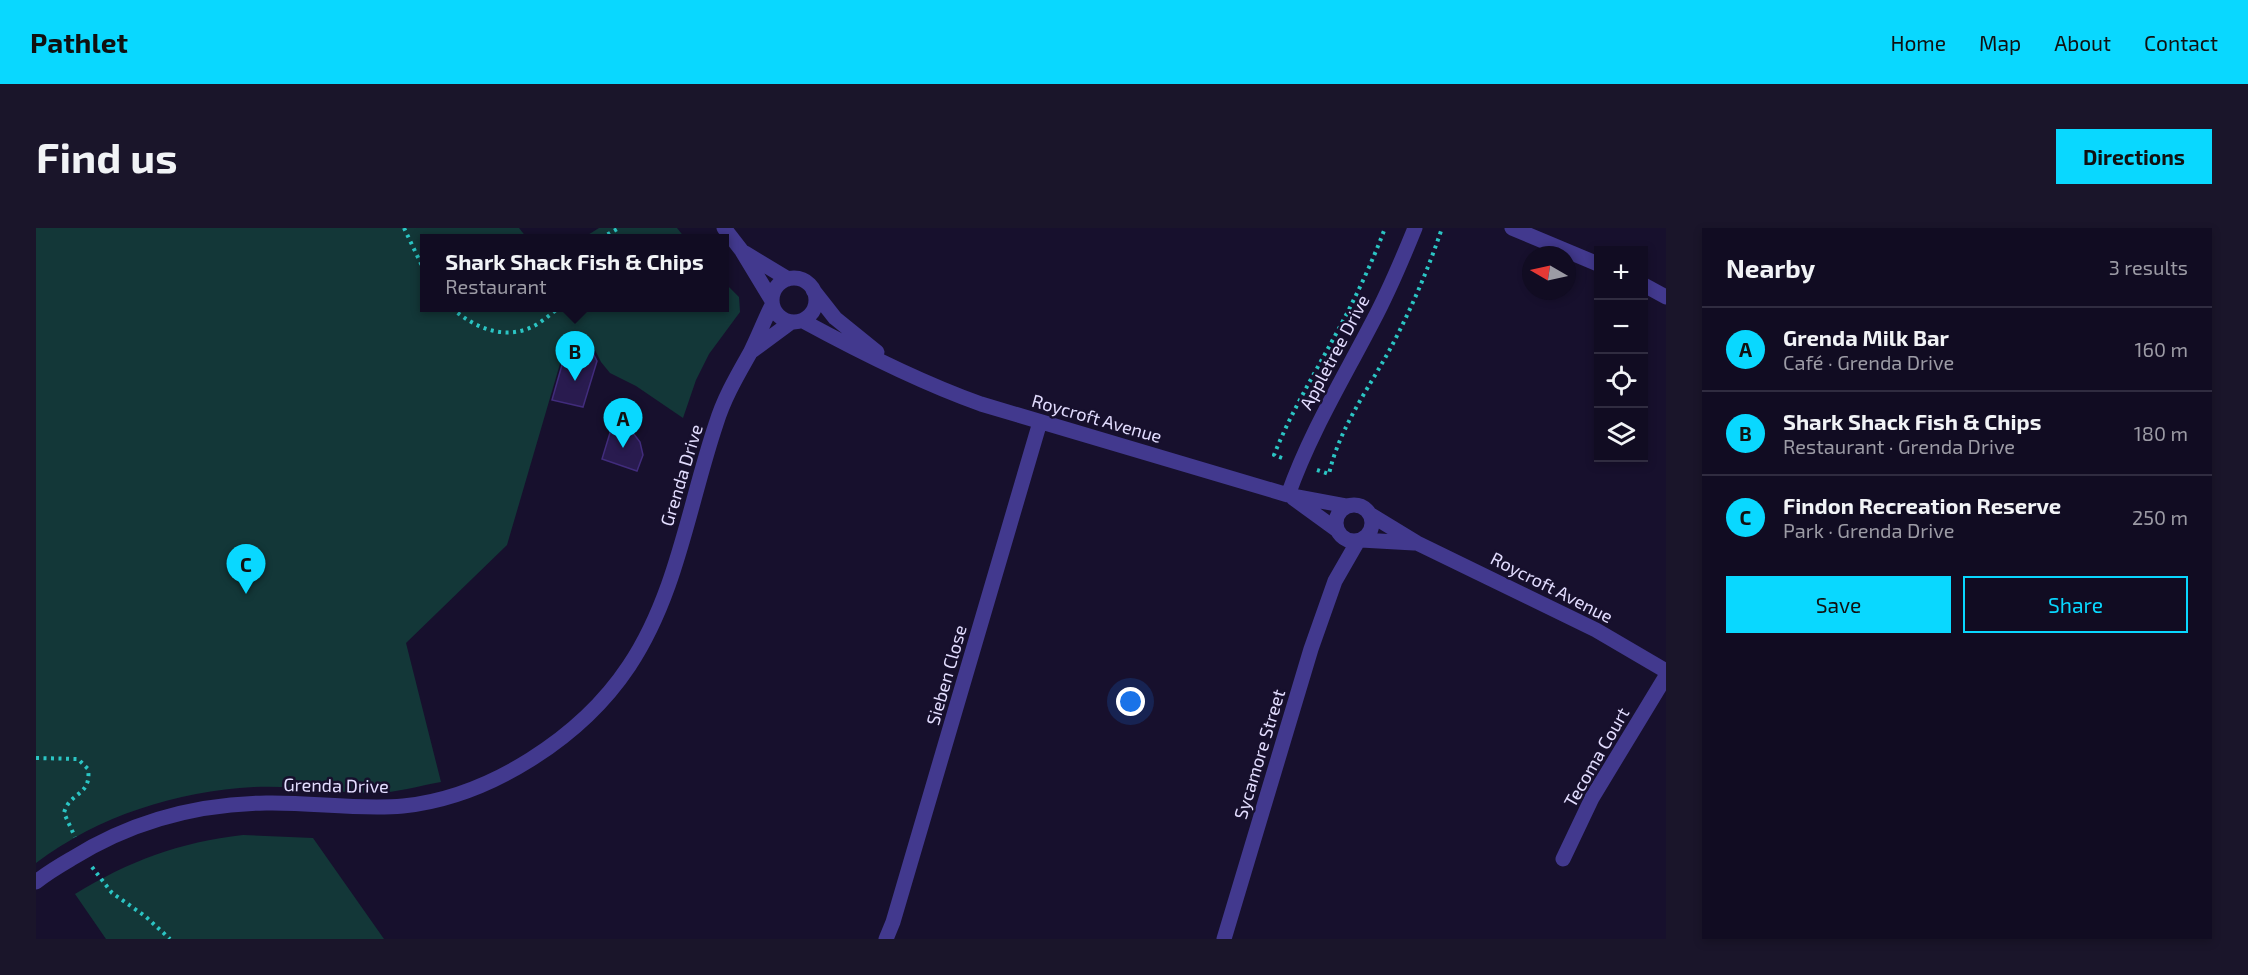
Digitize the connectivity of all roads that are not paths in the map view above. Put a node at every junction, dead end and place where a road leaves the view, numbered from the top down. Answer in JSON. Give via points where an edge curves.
{"nodes":[{"id":1,"x":1415,"y":228,"type":"edge"},
{"id":2,"x":1512,"y":228,"type":"edge"},
{"id":3,"x":729,"y":234,"type":"edge"},
{"id":4,"x":742,"y":251,"type":"junction"},
{"id":5,"x":1594,"y":262,"type":"edge"},
{"id":6,"x":788,"y":279,"type":"junction"},
{"id":7,"x":1648,"y":287,"type":"edge"},
{"id":8,"x":813,"y":290,"type":"junction"},
{"id":9,"x":1666,"y":297,"type":"edge"},
{"id":10,"x":772,"y":302,"type":"junction"},
{"id":11,"x":796,"y":322,"type":"junction"},
{"id":12,"x":750,"y":353,"type":"junction"},
{"id":13,"x":898,"y":369,"type":"junction"},
{"id":14,"x":1040,"y":422,"type":"junction"},
{"id":15,"x":1288,"y":495,"type":"junction"},
{"id":16,"x":1347,"y":506,"type":"junction"},
{"id":17,"x":1371,"y":515,"type":"junction"},
{"id":18,"x":1339,"y":533,"type":"junction"},
{"id":19,"x":1360,"y":540,"type":"junction"},
{"id":20,"x":1417,"y":543,"type":"junction"},
{"id":21,"x":1335,"y":581,"type":"junction"},
{"id":22,"x":1666,"y":671,"type":"edge"},
{"id":23,"x":1666,"y":676,"type":"edge"},
{"id":24,"x":1563,"y":859,"type":"dead end"},
{"id":25,"x":36,"y":882,"type":"edge"},
{"id":26,"x":886,"y":939,"type":"edge"},
{"id":27,"x":1224,"y":939,"type":"edge"}],
"edges":[{"from":1,"to":15,"type":"street","name":"Appletree Drive","via":[[1374,320],[1314,431]]},
{"from":2,"to":5,"type":"street"},
{"from":3,"to":4,"type":"street"},
{"from":4,"to":6,"type":"street"},
{"from":4,"to":10,"type":"street"},
{"from":6,"to":8,"type":"street","via":[[803,280]]},
{"from":6,"to":10,"type":"street","via":[[777,286]]},
{"from":7,"to":9,"type":"street"},
{"from":8,"to":11,"type":"street","via":[[816,304],[809,317]]},
{"from":8,"to":13,"type":"street","name":"Roycroft Avenue","via":[[835,318]]},
{"from":10,"to":11,"type":"street","via":[[778,316]]},
{"from":10,"to":12,"type":"street","name":"Grenda Drive"},
{"from":11,"to":12,"type":"street","name":"Grenda Drive"},
{"from":11,"to":13,"type":"street","name":"Roycroft Avenue"},
{"from":12,"to":25,"type":"street","name":"Grenda Drive","via":[[725,399],[670,579],[645,639],[612,689],[560,739],[491,780],[433,801],[377,808],[228,805],[159,818],[116,834]]},
{"from":13,"to":14,"type":"street","name":"Roycroft Avenue","via":[[942,390]]},
{"from":14,"to":15,"type":"street","name":"Roycroft Avenue"},
{"from":14,"to":26,"type":"street","name":"Sieben Close"},
{"from":15,"to":16,"type":"street","name":"Roycroft Avenue"},
{"from":15,"to":18,"type":"street","name":"Roycroft Avenue"},
{"from":16,"to":17,"type":"street","via":[[1364,507]]},
{"from":16,"to":18,"type":"street","via":[[1338,513]]},
{"from":17,"to":19,"type":"street","via":[[1370,532]]},
{"from":17,"to":20,"type":"street","name":"Roycroft Avenue"},
{"from":18,"to":19,"type":"street","via":[[1352,541]]},
{"from":18,"to":21,"type":"street","name":"Sycamore Street"},
{"from":19,"to":20,"type":"street","name":"Roycroft Avenue"},
{"from":19,"to":21,"type":"street","name":"Sycamore Street"},
{"from":20,"to":22,"type":"street","name":"Roycroft Avenue","via":[[1586,625]]},
{"from":21,"to":27,"type":"street","name":"Sycamore Street"},
{"from":23,"to":24,"type":"street","name":"Tecoma Court","via":[[1592,798]]}]}
